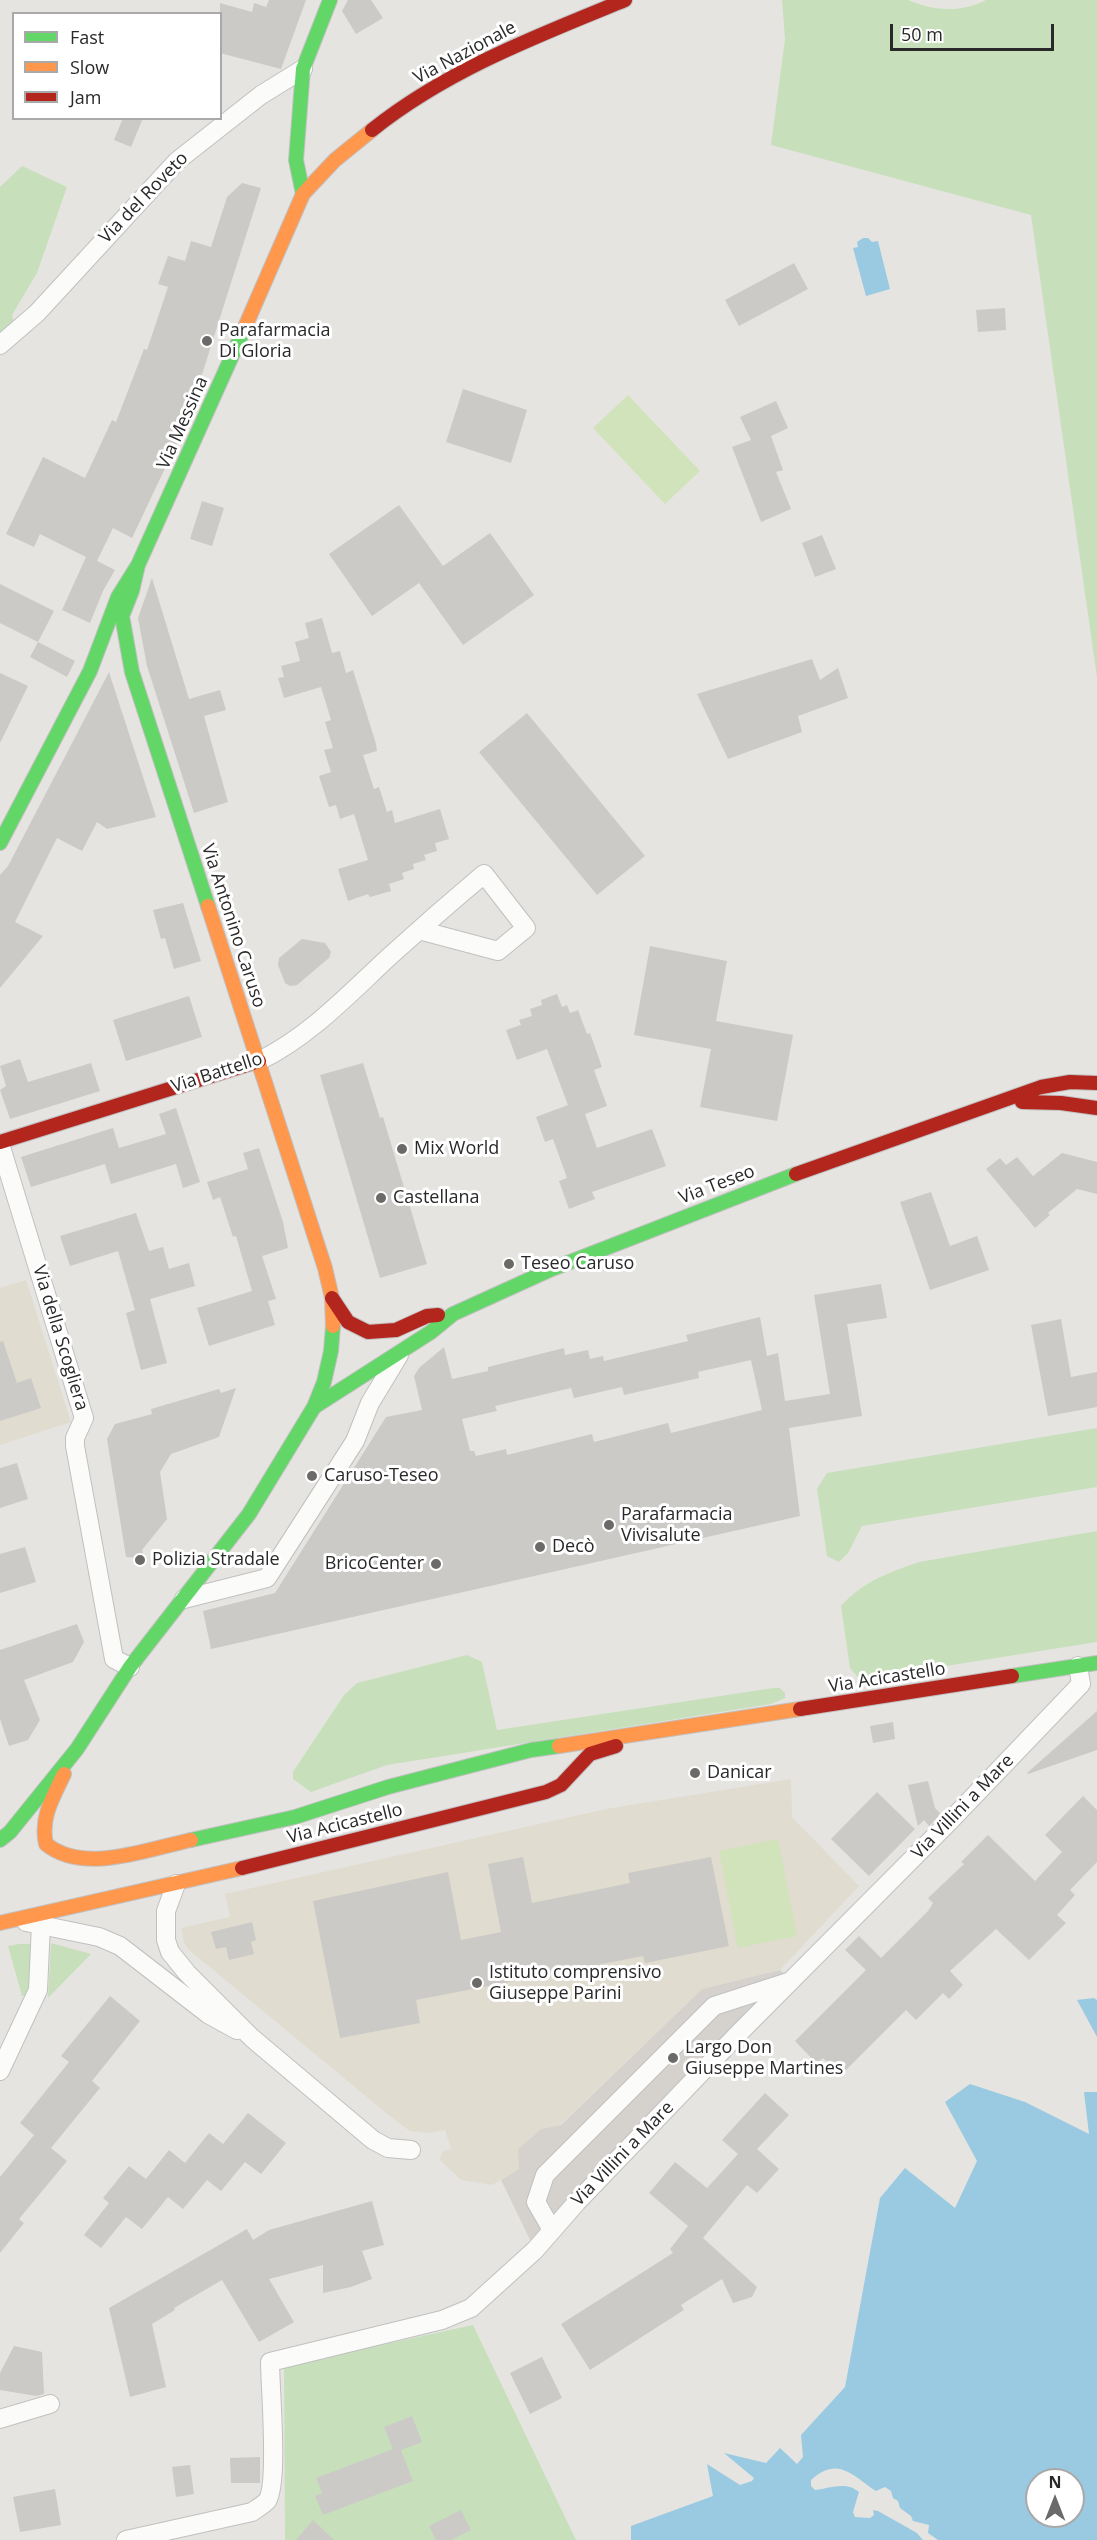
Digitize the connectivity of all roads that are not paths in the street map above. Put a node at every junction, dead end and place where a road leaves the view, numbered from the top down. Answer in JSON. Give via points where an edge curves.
{"nodes":[{"id":1,"x":330,"y":0,"type":"edge"},
{"id":2,"x":625,"y":0,"type":"edge"},
{"id":3,"x":303,"y":69,"type":"junction"},
{"id":4,"x":303,"y":194,"type":"junction"},
{"id":5,"x":0,"y":345,"type":"edge"},
{"id":6,"x":138,"y":565,"type":"junction"},
{"id":7,"x":90,"y":671,"type":"junction"},
{"id":8,"x":132,"y":672,"type":"junction"},
{"id":9,"x":0,"y":843,"type":"edge"},
{"id":10,"x":419,"y":930,"type":"junction"},
{"id":11,"x":259,"y":1061,"type":"junction"},
{"id":12,"x":1097,"y":1083,"type":"edge"},
{"id":13,"x":997,"y":1101,"type":"junction"},
{"id":14,"x":1097,"y":1108,"type":"edge"},
{"id":15,"x":0,"y":1143,"type":"edge"},
{"id":16,"x":332,"y":1298,"type":"junction"},
{"id":17,"x":453,"y":1314,"type":"junction"},
{"id":18,"x":401,"y":1350,"type":"junction"},
{"id":19,"x":314,"y":1407,"type":"junction"},
{"id":20,"x":184,"y":1599,"type":"junction"},
{"id":21,"x":1097,"y":1663,"type":"edge"},
{"id":22,"x":1078,"y":1666,"type":"junction"},
{"id":23,"x":130,"y":1667,"type":"junction"},
{"id":24,"x":684,"y":1728,"type":"junction"},
{"id":25,"x":77,"y":1749,"type":"junction"},
{"id":26,"x":444,"y":1773,"type":"junction"},
{"id":27,"x":561,"y":1785,"type":"junction"},
{"id":28,"x":0,"y":1840,"type":"edge"},
{"id":29,"x":176,"y":1884,"type":"junction"},
{"id":30,"x":8,"y":1922,"type":"edge"},
{"id":31,"x":41,"y":1924,"type":"junction"},
{"id":32,"x":792,"y":1981,"type":"junction"},
{"id":33,"x":252,"y":2038,"type":"junction"},
{"id":34,"x":0,"y":2071,"type":"edge"},
{"id":35,"x":411,"y":2150,"type":"dead end"},
{"id":36,"x":552,"y":2230,"type":"junction"},
{"id":37,"x":50,"y":2404,"type":"dead end"},
{"id":38,"x":0,"y":2419,"type":"edge"},
{"id":39,"x":126,"y":2540,"type":"edge"}],
"edges":[{"from":1,"to":3,"type":"main road"},
{"from":2,"to":4,"type":"main road","name":"Via Nazionale","via":[[507,48],[447,80],[388,117],[335,160]]},
{"from":3,"to":4,"type":"main road","via":[[296,160]]},
{"from":3,"to":5,"type":"street","name":"Via del Roveto","via":[[261,95],[177,161],[36,313]]},
{"from":4,"to":6,"type":"main road","name":"Via Messina"},
{"from":6,"to":7,"type":"main road","name":"Via Messina","via":[[117,597]]},
{"from":6,"to":8,"type":"main road","name":"Via Antonino Caruso","via":[[122,616]]},
{"from":7,"to":8,"type":"main road","via":[[101,659],[113,654]]},
{"from":7,"to":9,"type":"main road","name":"Via Messina"},
{"from":8,"to":11,"type":"main road","name":"Via Antonino Caruso"},
{"from":10,"to":10,"type":"street","name":"Via Battello","via":[[484,874],[526,928],[498,951]]},
{"from":10,"to":11,"type":"street","name":"Via Battello","via":[[321,1021]]},
{"from":11,"to":15,"type":"main road","name":"Via Battello"},
{"from":11,"to":16,"type":"main road","name":"Via Antonino Caruso"},
{"from":12,"to":13,"type":"main road","name":"Via Teseo","via":[[1041,1087]]},
{"from":13,"to":14,"type":"main road"},
{"from":13,"to":17,"type":"main road","name":"Via Teseo","via":[[615,1243]]},
{"from":15,"to":23,"type":"street","name":"Via della Scogliera","via":[[84,1418],[75,1446],[114,1659]]},
{"from":16,"to":17,"type":"main road","via":[[348,1322],[368,1332],[396,1330],[427,1316]]},
{"from":16,"to":19,"type":"main road","via":[[331,1350]]},
{"from":17,"to":18,"type":"main road"},
{"from":18,"to":19,"type":"main road"},
{"from":18,"to":20,"type":"street","via":[[370,1403],[355,1441],[267,1578]]},
{"from":19,"to":20,"type":"main road","via":[[249,1514]]},
{"from":20,"to":23,"type":"main road"},
{"from":21,"to":22,"type":"main road","name":"Via Acicastello"},
{"from":22,"to":24,"type":"main road","name":"Via Acicastello"},
{"from":22,"to":32,"type":"street","name":"Via Villini a Mare","via":[[1081,1684]]},
{"from":23,"to":25,"type":"main road"},
{"from":24,"to":26,"type":"main road","name":"Via Acicastello","via":[[531,1750]]},
{"from":24,"to":27,"type":"main road","name":"Via Acicastello","via":[[590,1754]]},
{"from":25,"to":26,"type":"main road","name":"Via Acicastello","via":[[49,1806],[43,1825],[45,1844],[53,1852],[70,1858],[98,1860],[295,1817]]},
{"from":25,"to":28,"type":"main road"},
{"from":26,"to":27,"type":"main road","via":[[549,1758],[557,1761],[565,1774]]},
{"from":27,"to":29,"type":"main road","name":"Via Acicastello","via":[[515,1801]]},
{"from":29,"to":30,"type":"main road","name":"Via Acicastello"},
{"from":29,"to":33,"type":"street","via":[[166,1911],[170,1952]]},
{"from":30,"to":31,"type":"street"},
{"from":31,"to":33,"type":"street","via":[[99,1937],[120,1947],[208,2014]]},
{"from":31,"to":34,"type":"street","via":[[38,1990]]},
{"from":32,"to":36,"type":"street","name":"Via Villini a Mare"},
{"from":32,"to":36,"type":"street","via":[[714,2006],[545,2175],[536,2202]]},
{"from":33,"to":35,"type":"street","via":[[373,2140],[388,2148]]},
{"from":36,"to":39,"type":"street","name":"Via Villini a Mare","via":[[471,2308],[442,2320],[270,2362],[273,2465],[267,2501],[252,2512]]},
{"from":37,"to":38,"type":"street"}]}
